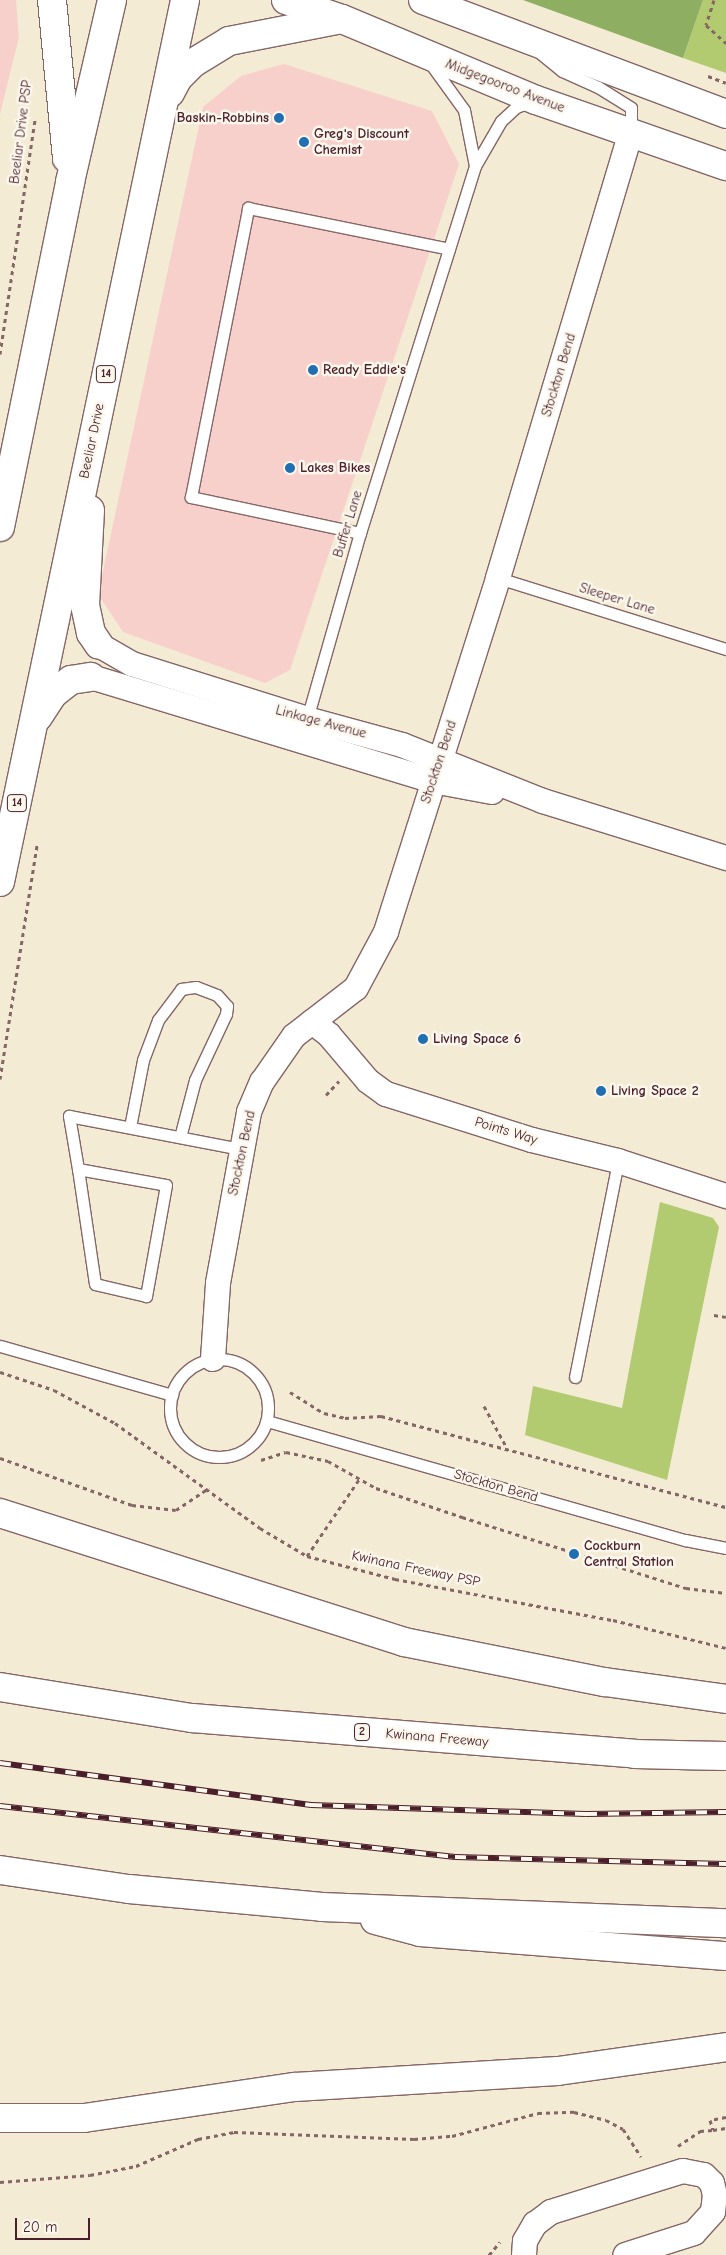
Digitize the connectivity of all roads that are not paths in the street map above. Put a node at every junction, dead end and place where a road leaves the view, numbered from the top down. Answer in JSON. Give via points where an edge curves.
{"nodes":[{"id":1,"x":52,"y":0,"type":"edge"},
{"id":2,"x":112,"y":0,"type":"edge"},
{"id":3,"x":186,"y":0,"type":"edge"},
{"id":4,"x":286,"y":0,"type":"edge"},
{"id":5,"x":423,"y":0,"type":"edge"},
{"id":6,"x":342,"y":19,"type":"junction"},
{"id":7,"x":526,"y":39,"type":"junction"},
{"id":8,"x":422,"y":54,"type":"junction"},
{"id":9,"x":536,"y":100,"type":"junction"},
{"id":10,"x":163,"y":110,"type":"junction"},
{"id":11,"x":726,"y":114,"type":"edge"},
{"id":12,"x":632,"y":131,"type":"junction"},
{"id":13,"x":475,"y":166,"type":"junction"},
{"id":14,"x":726,"y":166,"type":"edge"},
{"id":15,"x":70,"y":182,"type":"junction"},
{"id":16,"x":449,"y":250,"type":"junction"},
{"id":17,"x":90,"y":451,"type":"junction"},
{"id":18,"x":0,"y":527,"type":"edge"},
{"id":19,"x":360,"y":533,"type":"junction"},
{"id":20,"x":498,"y":578,"type":"junction"},
{"id":21,"x":99,"y":645,"type":"joint"},
{"id":22,"x":726,"y":649,"type":"edge"},
{"id":23,"x":91,"y":677,"type":"joint"},
{"id":24,"x":307,"y":719,"type":"junction"},
{"id":25,"x":33,"y":724,"type":"junction"},
{"id":26,"x":436,"y":771,"type":"junction"},
{"id":27,"x":726,"y":858,"type":"edge"},
{"id":28,"x":0,"y":882,"type":"edge"},
{"id":29,"x":312,"y":1022,"type":"junction"},
{"id":30,"x":130,"y":1128,"type":"junction"},
{"id":31,"x":180,"y":1137,"type":"junction"},
{"id":32,"x":240,"y":1148,"type":"junction"},
{"id":33,"x":618,"y":1161,"type":"junction"},
{"id":34,"x":78,"y":1170,"type":"junction"},
{"id":35,"x":726,"y":1196,"type":"edge"},
{"id":36,"x":0,"y":1346,"type":"edge"},
{"id":37,"x":213,"y":1359,"type":"junction"},
{"id":38,"x":575,"y":1377,"type":"dead end"},
{"id":39,"x":172,"y":1395,"type":"junction"},
{"id":40,"x":267,"y":1420,"type":"junction"},
{"id":41,"x":0,"y":1512,"type":"edge"},
{"id":42,"x":726,"y":1548,"type":"edge"},
{"id":43,"x":0,"y":1687,"type":"edge"},
{"id":44,"x":726,"y":1699,"type":"edge"},
{"id":45,"x":726,"y":1756,"type":"edge"},
{"id":46,"x":0,"y":1870,"type":"edge"},
{"id":47,"x":322,"y":1907,"type":"junction"},
{"id":48,"x":726,"y":1923,"type":"edge"},
{"id":49,"x":726,"y":1956,"type":"edge"},
{"id":50,"x":726,"y":2047,"type":"edge"},
{"id":51,"x":0,"y":2118,"type":"edge"},
{"id":52,"x":524,"y":2255,"type":"edge"},
{"id":53,"x":625,"y":2255,"type":"edge"}],
"edges":[{"from":1,"to":15,"type":"main road"},
{"from":2,"to":15,"type":"main road"},
{"from":3,"to":10,"type":"main road","name":"Beeliar Drive","number":"14"},
{"from":4,"to":6,"type":"main road","name":"Midgegooroo Avenue"},
{"from":5,"to":7,"type":"main road"},
{"from":6,"to":8,"type":"main road","name":"Midgegooroo Avenue"},
{"from":6,"to":10,"type":"main road","via":[[229,41],[193,63],[178,78]]},
{"from":7,"to":11,"type":"main road"},
{"from":7,"to":12,"type":"lane","via":[[562,71],[598,87],[631,108]]},
{"from":8,"to":9,"type":"main road","name":"Midgegooroo Avenue"},
{"from":8,"to":13,"type":"lane","name":"Buffer Lane","via":[[464,110]]},
{"from":9,"to":12,"type":"main road","name":"Midgegooroo Avenue"},
{"from":9,"to":13,"type":"lane","name":"Buffer Lane","via":[[508,114],[495,129]]},
{"from":10,"to":17,"type":"main road","name":"Beeliar Drive","number":"14"},
{"from":12,"to":14,"type":"main road","name":"Midgegooroo Avenue"},
{"from":12,"to":20,"type":"street","name":"Stockton Bend"},
{"from":13,"to":16,"type":"lane","name":"Buffer Lane"},
{"from":15,"to":18,"type":"main road"},
{"from":16,"to":19,"type":"lane","name":"Buffer Lane"},
{"from":16,"to":19,"type":"lane","via":[[248,208],[191,496]]},
{"from":17,"to":21,"type":"main road","via":[[90,553],[85,605],[91,633]]},
{"from":17,"to":25,"type":"main road","name":"Beeliar Drive","number":"14"},
{"from":19,"to":24,"type":"lane","name":"Buffer Lane"},
{"from":20,"to":22,"type":"lane","name":"Sleeper Lane"},
{"from":20,"to":26,"type":"street","name":"Stockton Bend"},
{"from":21,"to":24,"type":"street","name":"Linkage Avenue","via":[[132,664]]},
{"from":23,"to":25,"type":"main road","via":[[71,680],[53,694]]},
{"from":23,"to":26,"type":"street","name":"Linkage Avenue"},
{"from":24,"to":26,"type":"street","name":"Linkage Avenue","via":[[396,743]]},
{"from":25,"to":28,"type":"main road","name":"Beeliar Drive","number":"14"},
{"from":26,"to":27,"type":"street","name":"Linkage Avenue"},
{"from":26,"to":29,"type":"street","name":"Stockton Bend","via":[[386,932],[356,988]]},
{"from":29,"to":32,"type":"street","name":"Stockton Bend","via":[[294,1036],[262,1082],[249,1112]]},
{"from":29,"to":33,"type":"street","name":"Points Way","via":[[329,1035],[368,1080],[386,1094],[532,1140]]},
{"from":30,"to":31,"type":"lane"},
{"from":30,"to":31,"type":"lane","via":[[143,1060],[158,1020],[181,989],[196,987],[217,995],[227,1006],[195,1080]]},
{"from":30,"to":34,"type":"lane","via":[[70,1116]]},
{"from":31,"to":32,"type":"lane"},
{"from":32,"to":37,"type":"street","name":"Stockton Bend","via":[[218,1283]]},
{"from":33,"to":35,"type":"street","name":"Points Way"},
{"from":33,"to":38,"type":"lane"},
{"from":34,"to":34,"type":"lane","via":[[95,1284],[146,1296],[166,1185]]},
{"from":36,"to":39,"type":"lane"},
{"from":37,"to":39,"type":"lane","via":[[188,1371]]},
{"from":37,"to":40,"type":"lane","via":[[229,1360],[256,1375],[265,1389]]},
{"from":39,"to":40,"type":"lane","via":[[173,1425],[192,1449],[206,1456],[237,1454],[256,1441]]},
{"from":40,"to":42,"type":"lane","name":"Stockton Bend","via":[[685,1540]]},
{"from":41,"to":44,"type":"main road","via":[[404,1642],[605,1682]]},
{"from":43,"to":45,"type":"main road","name":"Kwinana Freeway","number":"2","via":[[192,1718],[635,1754]]},
{"from":46,"to":47,"type":"main road","via":[[129,1889]]},
{"from":47,"to":48,"type":"main road"},
{"from":47,"to":49,"type":"main road","via":[[420,1932]]},
{"from":50,"to":51,"type":"main road","via":[[558,2070],[295,2087],[84,2118]]},
{"from":52,"to":53,"type":"street","via":[[525,2241],[535,2224],[551,2212],[683,2172],[704,2174],[712,2183],[715,2195],[713,2212],[694,2233]]}]}
